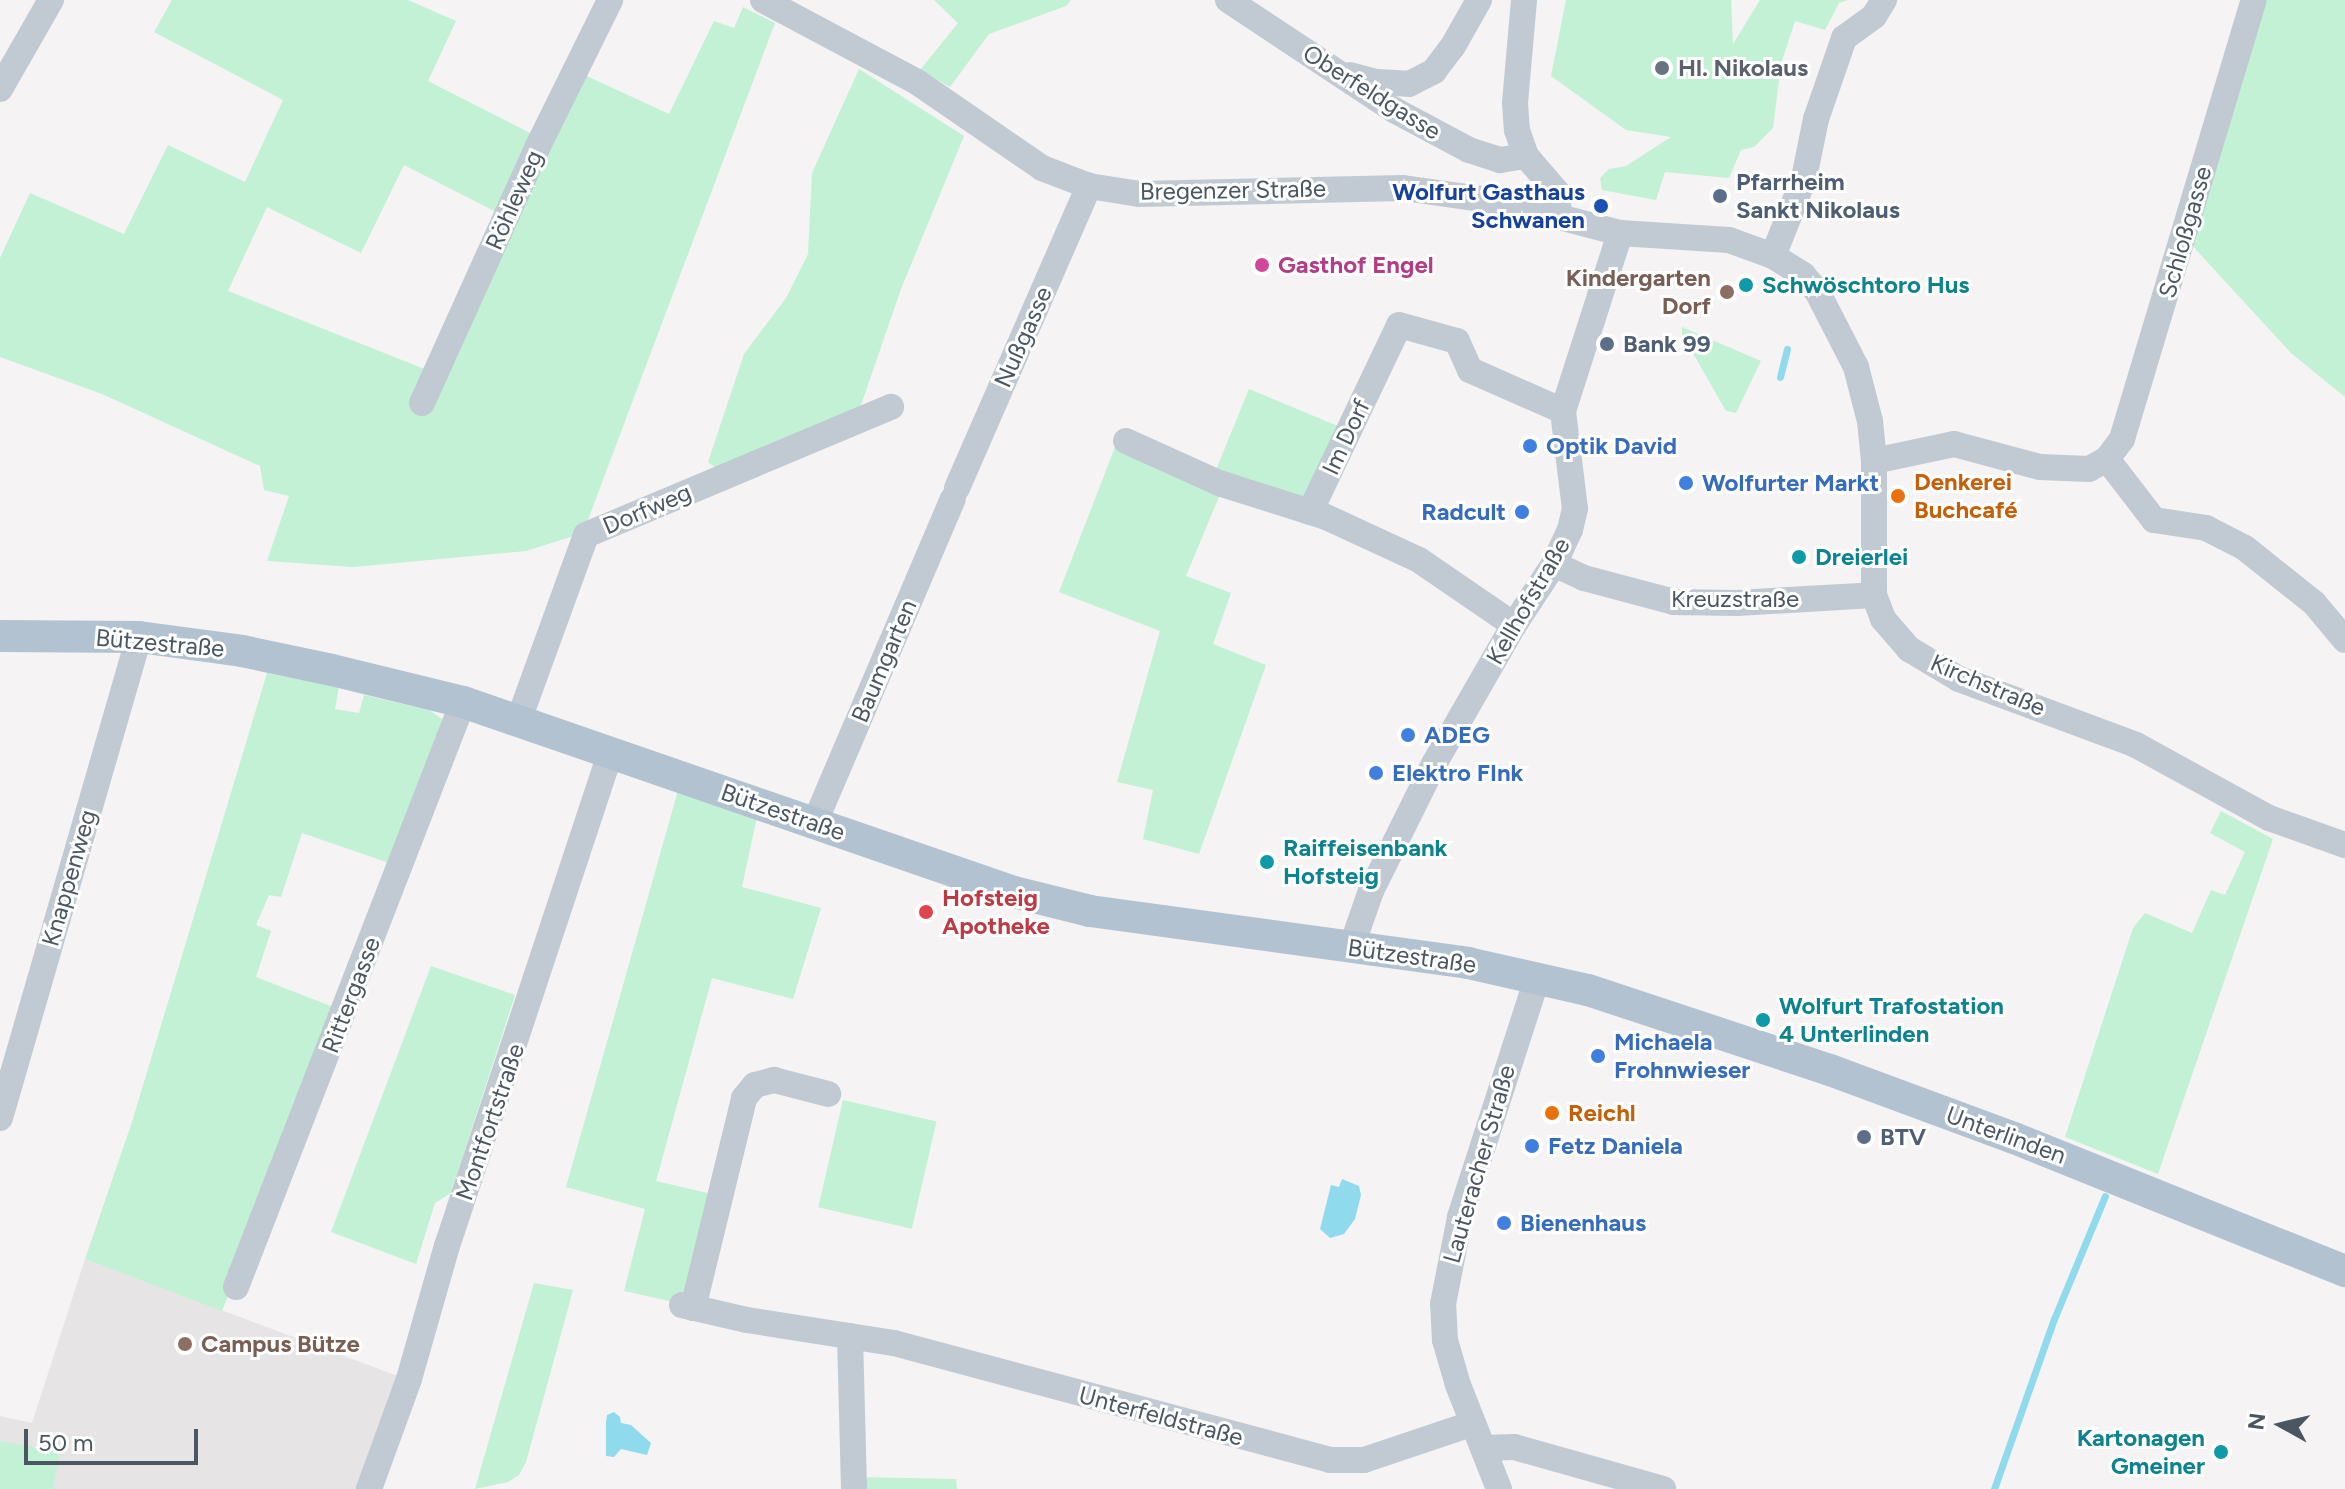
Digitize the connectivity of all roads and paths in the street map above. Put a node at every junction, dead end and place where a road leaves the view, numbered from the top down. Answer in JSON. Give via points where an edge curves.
{"nodes":[{"id":1,"x":51,"y":0,"type":"edge"},
{"id":2,"x":610,"y":0,"type":"edge"},
{"id":3,"x":763,"y":0,"type":"edge"},
{"id":4,"x":1228,"y":0,"type":"edge"},
{"id":5,"x":1479,"y":0,"type":"edge"},
{"id":6,"x":1524,"y":0,"type":"edge"},
{"id":7,"x":1884,"y":0,"type":"edge"},
{"id":8,"x":2254,"y":0,"type":"edge"},
{"id":9,"x":1328,"y":69,"type":"junction"},
{"id":10,"x":0,"y":89,"type":"edge"},
{"id":11,"x":1526,"y":156,"type":"junction"},
{"id":12,"x":1089,"y":186,"type":"junction"},
{"id":13,"x":1559,"y":217,"type":"junction"},
{"id":14,"x":1620,"y":233,"type":"junction"},
{"id":15,"x":1773,"y":256,"type":"junction"},
{"id":16,"x":422,"y":403,"type":"dead end"},
{"id":17,"x":891,"y":407,"type":"dead end"},
{"id":18,"x":1563,"y":411,"type":"junction"},
{"id":19,"x":1126,"y":441,"type":"dead end"},
{"id":20,"x":2107,"y":459,"type":"junction"},
{"id":21,"x":1874,"y":461,"type":"junction"},
{"id":22,"x":955,"y":494,"type":"joint"},
{"id":23,"x":1310,"y":512,"type":"junction"},
{"id":24,"x":1554,"y":564,"type":"junction"},
{"id":25,"x":1874,"y":595,"type":"junction"},
{"id":26,"x":1514,"y":625,"type":"junction"},
{"id":27,"x":0,"y":636,"type":"edge"},
{"id":28,"x":139,"y":637,"type":"junction"},
{"id":29,"x":2345,"y":640,"type":"edge"},
{"id":30,"x":463,"y":702,"type":"junction"},
{"id":31,"x":518,"y":722,"type":"junction"},
{"id":32,"x":610,"y":754,"type":"junction"},
{"id":33,"x":815,"y":822,"type":"junction"},
{"id":34,"x":2345,"y":845,"type":"edge"},
{"id":35,"x":1351,"y":948,"type":"junction"},
{"id":36,"x":1537,"y":978,"type":"junction"},
{"id":37,"x":1570,"y":986,"type":"joint"},
{"id":38,"x":828,"y":1094,"type":"dead end"},
{"id":39,"x":0,"y":1118,"type":"edge"},
{"id":40,"x":2344,"y":1268,"type":"edge"},
{"id":41,"x":236,"y":1287,"type":"dead end"},
{"id":42,"x":850,"y":1336,"type":"junction"},
{"id":43,"x":1471,"y":1424,"type":"junction"},
{"id":44,"x":1484,"y":1448,"type":"junction"},
{"id":45,"x":369,"y":1489,"type":"edge"},
{"id":46,"x":854,"y":1489,"type":"edge"},
{"id":47,"x":1499,"y":1489,"type":"edge"},
{"id":48,"x":1663,"y":1489,"type":"edge"}],
"edges":[{"from":1,"to":10,"type":"street"},
{"from":2,"to":16,"type":"street","name":"Röhleweg"},
{"from":3,"to":12,"type":"street","name":"Bregenzer Straße","via":[[917,82],[1042,168]]},
{"from":4,"to":9,"type":"street","name":"Oberfeldgasse"},
{"from":5,"to":9,"type":"street","via":[[1434,71],[1409,84],[1376,82]]},
{"from":6,"to":11,"type":"street","via":[[1515,103]]},
{"from":7,"to":15,"type":"street","via":[[1874,16],[1844,38],[1816,119],[1804,178]]},
{"from":8,"to":20,"type":"street","name":"Schloßgasse","via":[[2122,439]]},
{"from":9,"to":11,"type":"street","name":"Oberfeldgasse","via":[[1469,150],[1500,160]]},
{"from":11,"to":13,"type":"street","via":[[1557,192]]},
{"from":12,"to":13,"type":"street","name":"Bregenzer Straße","via":[[1140,194],[1403,188],[1502,202]]},
{"from":12,"to":22,"type":"street","name":"Nußgasse"},
{"from":13,"to":14,"type":"street","name":"Bregenzer Straße"},
{"from":14,"to":15,"type":"street","name":"Kirchstraße","via":[[1729,240]]},
{"from":14,"to":18,"type":"street","name":"Kellhofstraße"},
{"from":15,"to":21,"type":"street","name":"Kirchstraße","via":[[1817,291],[1856,367]]},
{"from":17,"to":31,"type":"street","name":"Dorfweg","via":[[586,535]]},
{"from":18,"to":23,"type":"street","name":"Im Dorf","via":[[1470,370],[1457,341],[1399,325]]},
{"from":18,"to":24,"type":"street","name":"Kellhofstraße","via":[[1575,509]]},
{"from":19,"to":23,"type":"street","via":[[1219,483]]},
{"from":20,"to":21,"type":"street","via":[[2089,469],[2040,467],[1954,444]]},
{"from":20,"to":29,"type":"street","via":[[2154,520],[2206,528],[2245,548],[2314,603]]},
{"from":21,"to":25,"type":"street","name":"Kirchstraße"},
{"from":22,"to":33,"type":"street","name":"Baumgarten"},
{"from":23,"to":26,"type":"street","via":[[1419,560]]},
{"from":24,"to":25,"type":"street","name":"Kreuzstraße","via":[[1584,578],[1674,602]]},
{"from":24,"to":26,"type":"street","name":"Kellhofstraße"},
{"from":25,"to":34,"type":"street","name":"Kirchstraße","via":[[1883,619],[1909,649],[1934,666],[2136,745],[2269,818]]},
{"from":26,"to":35,"type":"street","name":"Kellhofstraße","via":[[1434,764],[1371,891]]},
{"from":27,"to":28,"type":"main road","name":"Bützestraße"},
{"from":28,"to":30,"type":"main road","name":"Bützestraße","via":[[242,651]]},
{"from":28,"to":39,"type":"street","name":"Knappenweg"},
{"from":30,"to":31,"type":"main road","name":"Bützestraße"},
{"from":30,"to":41,"type":"street","name":"Rittergasse"},
{"from":31,"to":32,"type":"main road","name":"Bützestraße"},
{"from":32,"to":33,"type":"main road","name":"Bützestraße"},
{"from":32,"to":45,"type":"street","name":"Montfortstraße"},
{"from":33,"to":35,"type":"main road","name":"Bützestraße","via":[[995,886],[1090,911]]},
{"from":35,"to":36,"type":"main road","name":"Bützestraße"},
{"from":36,"to":37,"type":"main road","name":"Bützestraße"},
{"from":36,"to":43,"type":"street","name":"Lauteracher Straße","via":[[1447,1271],[1445,1340]]},
{"from":37,"to":40,"type":"main road","name":"Unterlinden","via":[[1841,1074]]},
{"from":38,"to":42,"type":"street","name":"Unterfeldstraße","via":[[774,1080],[755,1085],[744,1098],[688,1307]]},
{"from":42,"to":43,"type":"street","name":"Unterfeldstraße","via":[[974,1362],[1330,1460],[1364,1460]]},
{"from":42,"to":46,"type":"street"},
{"from":43,"to":44,"type":"street","name":"Lauteracher Straße"},
{"from":44,"to":47,"type":"street","name":"Lauteracher Straße"},
{"from":44,"to":48,"type":"street","via":[[1514,1447]]}]}
